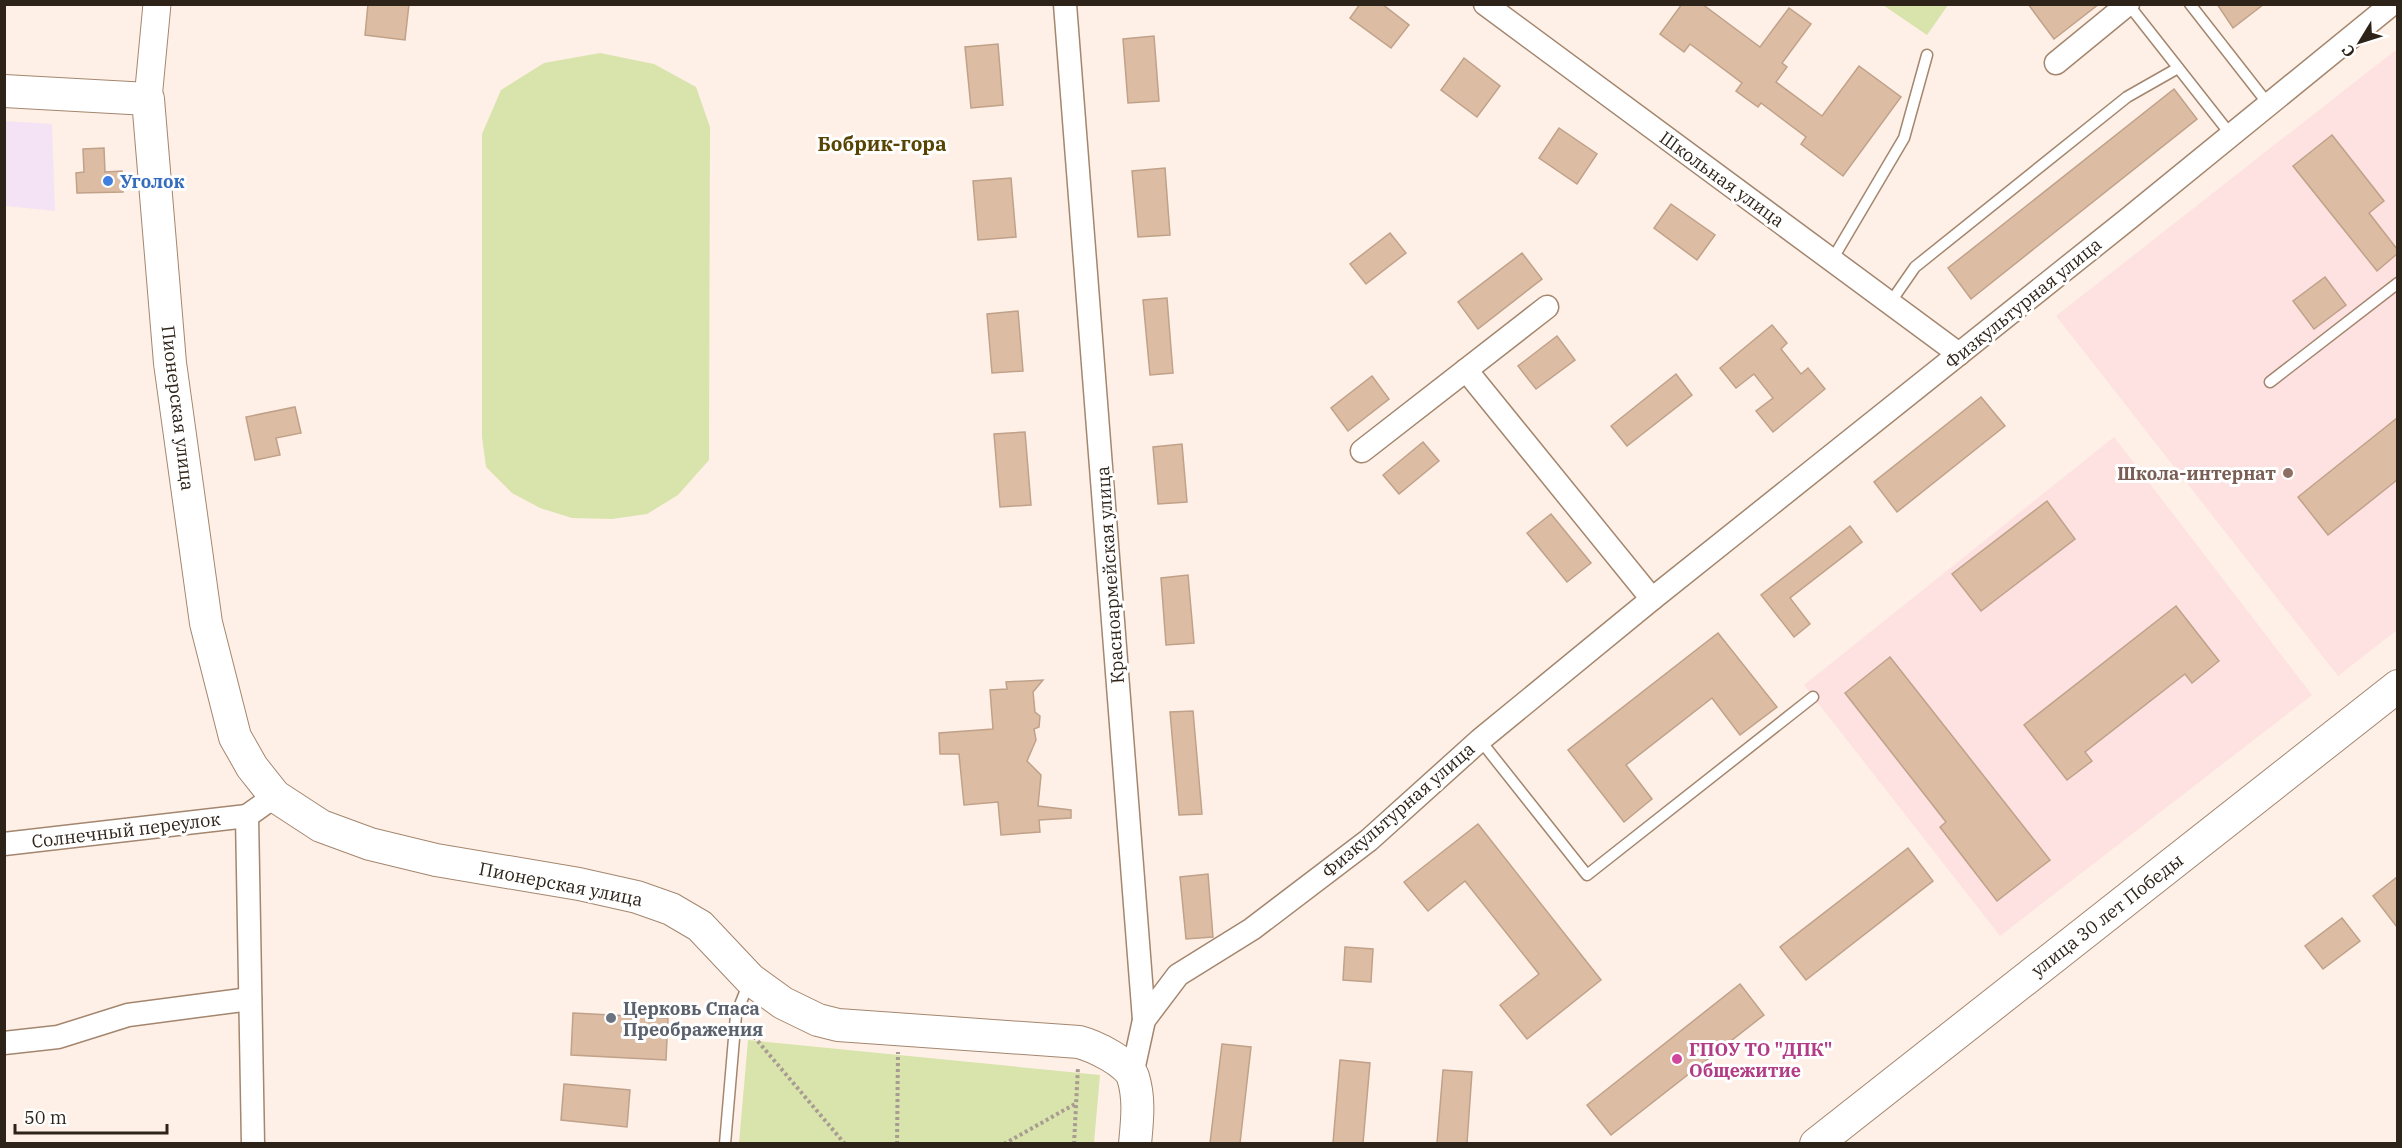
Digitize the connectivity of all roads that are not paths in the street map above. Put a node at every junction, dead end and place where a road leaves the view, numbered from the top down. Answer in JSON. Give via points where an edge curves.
{"nodes":[{"id":1,"x":157,"y":4,"type":"edge"},
{"id":2,"x":1065,"y":4,"type":"edge"},
{"id":3,"x":1485,"y":4,"type":"edge"},
{"id":4,"x":2128,"y":4,"type":"edge"},
{"id":5,"x":2190,"y":4,"type":"edge"},
{"id":6,"x":2392,"y":4,"type":"edge"},
{"id":7,"x":1927,"y":55,"type":"dead end"},
{"id":8,"x":2056,"y":63,"type":"dead end"},
{"id":9,"x":2178,"y":68,"type":"junction"},
{"id":10,"x":4,"y":91,"type":"edge"},
{"id":11,"x":148,"y":99,"type":"junction"},
{"id":12,"x":2269,"y":105,"type":"junction"},
{"id":13,"x":2231,"y":135,"type":"junction"},
{"id":14,"x":1832,"y":260,"type":"junction"},
{"id":15,"x":2397,"y":283,"type":"edge"},
{"id":16,"x":1890,"y":303,"type":"junction"},
{"id":17,"x":1547,"y":307,"type":"dead end"},
{"id":18,"x":1959,"y":354,"type":"junction"},
{"id":19,"x":1466,"y":370,"type":"junction"},
{"id":20,"x":2271,"y":382,"type":"dead end"},
{"id":21,"x":1362,"y":451,"type":"dead end"},
{"id":22,"x":1652,"y":599,"type":"junction"},
{"id":23,"x":2397,"y":686,"type":"edge"},
{"id":24,"x":1813,"y":697,"type":"dead end"},
{"id":25,"x":1480,"y":740,"type":"junction"},
{"id":26,"x":275,"y":796,"type":"junction"},
{"id":27,"x":247,"y":816,"type":"junction"},
{"id":28,"x":4,"y":844,"type":"edge"},
{"id":29,"x":750,"y":979,"type":"junction"},
{"id":30,"x":250,"y":999,"type":"junction"},
{"id":31,"x":1144,"y":1020,"type":"junction"},
{"id":32,"x":4,"y":1043,"type":"edge"},
{"id":33,"x":1132,"y":1075,"type":"junction"},
{"id":34,"x":253,"y":1143,"type":"edge"},
{"id":35,"x":725,"y":1143,"type":"edge"},
{"id":36,"x":1135,"y":1143,"type":"edge"},
{"id":37,"x":1816,"y":1143,"type":"edge"}],
"edges":[{"from":1,"to":11,"type":"street","name":"Пионерская улица"},
{"from":2,"to":31,"type":"street","name":"Красноармейская улица"},
{"from":3,"to":14,"type":"street","name":"Школьная улица"},
{"from":4,"to":8,"type":"street"},
{"from":4,"to":9,"type":"lane"},
{"from":5,"to":12,"type":"lane"},
{"from":6,"to":12,"type":"street","name":"Физкультурная улица"},
{"from":7,"to":14,"type":"lane","via":[[1905,138]]},
{"from":9,"to":13,"type":"lane"},
{"from":9,"to":16,"type":"lane","via":[[2127,97],[1915,267]]},
{"from":10,"to":11,"type":"main road"},
{"from":11,"to":26,"type":"main road","name":"Пионерская улица","via":[[170,363],[206,623],[235,737]]},
{"from":12,"to":13,"type":"street","name":"Физкультурная улица"},
{"from":13,"to":18,"type":"street","name":"Физкультурная улица"},
{"from":14,"to":16,"type":"street","name":"Школьная улица"},
{"from":15,"to":20,"type":"lane"},
{"from":16,"to":18,"type":"street","name":"Школьная улица"},
{"from":17,"to":19,"type":"street"},
{"from":18,"to":22,"type":"street","name":"Физкультурная улица"},
{"from":19,"to":21,"type":"street"},
{"from":19,"to":22,"type":"street"},
{"from":22,"to":25,"type":"street","name":"Физкультурная улица"},
{"from":23,"to":37,"type":"main road","name":"улица 30 лет Победы"},
{"from":24,"to":25,"type":"lane","via":[[1587,875]]},
{"from":25,"to":31,"type":"street","name":"Физкультурная улица","via":[[1369,840],[1252,929],[1178,975]]},
{"from":26,"to":27,"type":"street"},
{"from":26,"to":29,"type":"main road","name":"Пионерская улица","via":[[321,826],[370,844],[436,860],[579,884],[671,909],[700,926]]},
{"from":27,"to":28,"type":"street","name":"Солнечный переулок"},
{"from":27,"to":30,"type":"street"},
{"from":29,"to":33,"type":"main road","name":"Пионерская улица","via":[[783,1003],[818,1020],[838,1025],[1078,1042],[1108,1054]]},
{"from":29,"to":35,"type":"lane","via":[[736,1015]]},
{"from":30,"to":32,"type":"street","via":[[128,1015],[58,1037]]},
{"from":30,"to":34,"type":"street"},
{"from":31,"to":33,"type":"street","name":"Красноармейская улица"},
{"from":33,"to":36,"type":"main road","name":"Красноармейская улица","via":[[1138,1110]]}]}
